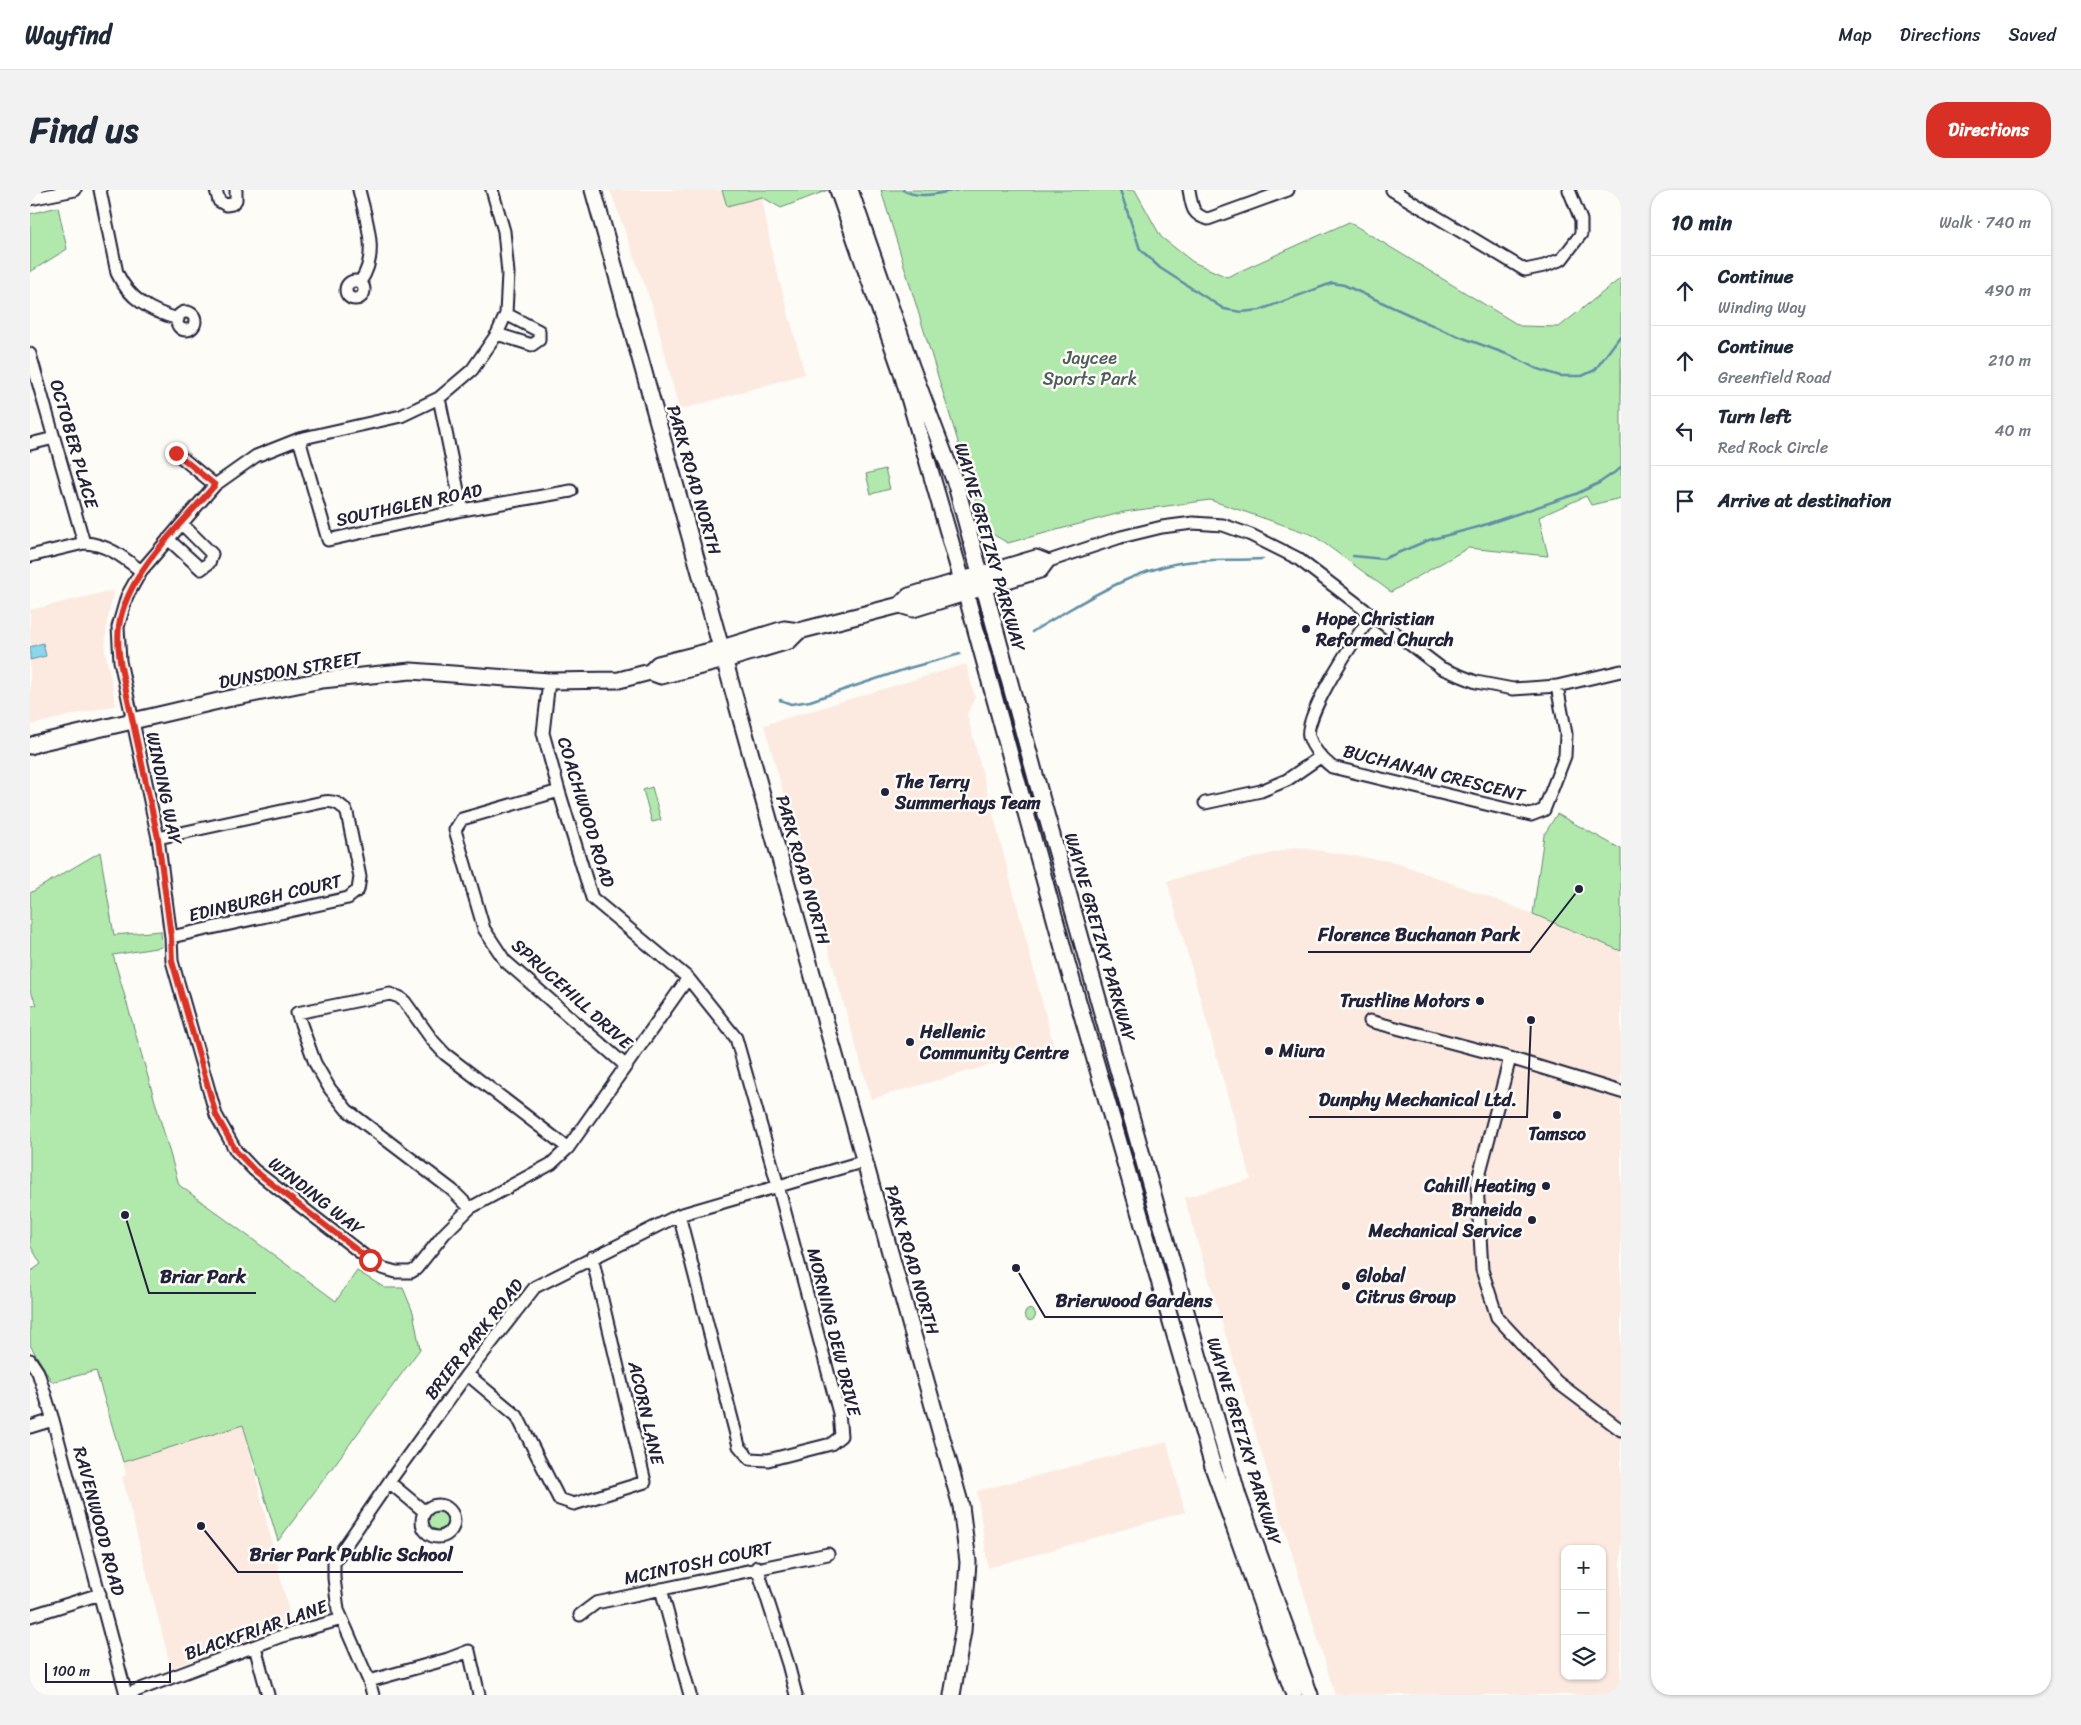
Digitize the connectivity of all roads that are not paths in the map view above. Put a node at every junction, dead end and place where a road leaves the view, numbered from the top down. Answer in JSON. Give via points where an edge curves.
{"nodes":[{"id":1,"x":75,"y":190,"type":"edge"},
{"id":2,"x":100,"y":190,"type":"edge"},
{"id":3,"x":216,"y":190,"type":"edge"},
{"id":4,"x":236,"y":190,"type":"edge"},
{"id":5,"x":359,"y":190,"type":"edge"},
{"id":6,"x":492,"y":190,"type":"edge"},
{"id":7,"x":593,"y":190,"type":"edge"},
{"id":8,"x":838,"y":190,"type":"edge"},
{"id":9,"x":850,"y":190,"type":"edge"},
{"id":10,"x":1189,"y":190,"type":"edge"},
{"id":11,"x":1288,"y":190,"type":"edge"},
{"id":12,"x":1392,"y":190,"type":"edge"},
{"id":13,"x":1569,"y":190,"type":"edge"},
{"id":14,"x":30,"y":199,"type":"edge"},
{"id":15,"x":360,"y":282,"type":"dead end"},
{"id":16,"x":506,"y":314,"type":"junction"},
{"id":17,"x":178,"y":319,"type":"dead end"},
{"id":18,"x":497,"y":334,"type":"junction"},
{"id":19,"x":30,"y":344,"type":"edge"},
{"id":20,"x":30,"y":348,"type":"edge"},
{"id":21,"x":30,"y":354,"type":"edge"},
{"id":22,"x":438,"y":398,"type":"junction"},
{"id":23,"x":54,"y":438,"type":"junction"},
{"id":24,"x":299,"y":439,"type":"junction"},
{"id":25,"x":30,"y":444,"type":"edge"},
{"id":26,"x":176,"y":453,"type":"dead end"},
{"id":27,"x":215,"y":485,"type":"junction"},
{"id":28,"x":571,"y":491,"type":"dead end"},
{"id":29,"x":462,"y":510,"type":"junction"},
{"id":30,"x":182,"y":524,"type":"junction"},
{"id":31,"x":168,"y":538,"type":"junction"},
{"id":32,"x":84,"y":544,"type":"junction"},
{"id":33,"x":30,"y":556,"type":"edge"},
{"id":34,"x":1046,"y":562,"type":"joint"},
{"id":35,"x":140,"y":571,"type":"junction"},
{"id":36,"x":981,"y":581,"type":"junction"},
{"id":37,"x":964,"y":587,"type":"junction"},
{"id":38,"x":1372,"y":616,"type":"junction"},
{"id":39,"x":723,"y":654,"type":"junction"},
{"id":40,"x":1621,"y":672,"type":"edge"},
{"id":41,"x":549,"y":682,"type":"junction"},
{"id":42,"x":1557,"y":686,"type":"junction"},
{"id":43,"x":132,"y":721,"type":"junction"},
{"id":44,"x":30,"y":746,"type":"edge"},
{"id":45,"x":1320,"y":757,"type":"junction"},
{"id":46,"x":558,"y":791,"type":"junction"},
{"id":47,"x":1205,"y":803,"type":"dead end"},
{"id":48,"x":158,"y":838,"type":"junction"},
{"id":49,"x":171,"y":937,"type":"junction"},
{"id":50,"x":688,"y":978,"type":"junction"},
{"id":51,"x":1370,"y":1021,"type":"dead end"},
{"id":52,"x":1510,"y":1058,"type":"junction"},
{"id":53,"x":625,"y":1065,"type":"junction"},
{"id":54,"x":1621,"y":1092,"type":"edge"},
{"id":55,"x":568,"y":1148,"type":"junction"},
{"id":56,"x":865,"y":1162,"type":"junction"},
{"id":57,"x":778,"y":1186,"type":"junction"},
{"id":58,"x":470,"y":1208,"type":"junction"},
{"id":59,"x":679,"y":1216,"type":"junction"},
{"id":60,"x":592,"y":1258,"type":"junction"},
{"id":61,"x":30,"y":1360,"type":"edge"},
{"id":62,"x":467,"y":1374,"type":"junction"},
{"id":63,"x":53,"y":1420,"type":"junction"},
{"id":64,"x":30,"y":1427,"type":"edge"},
{"id":65,"x":1621,"y":1430,"type":"edge"},
{"id":66,"x":389,"y":1482,"type":"junction"},
{"id":67,"x":425,"y":1512,"type":"dead end"},
{"id":68,"x":828,"y":1554,"type":"dead end"},
{"id":69,"x":757,"y":1567,"type":"junction"},
{"id":70,"x":661,"y":1589,"type":"junction"},
{"id":71,"x":100,"y":1594,"type":"junction"},
{"id":72,"x":580,"y":1614,"type":"dead end"},
{"id":73,"x":30,"y":1616,"type":"edge"},
{"id":74,"x":342,"y":1618,"type":"junction"},
{"id":75,"x":255,"y":1647,"type":"junction"},
{"id":76,"x":369,"y":1681,"type":"junction"},
{"id":77,"x":126,"y":1695,"type":"edge"},
{"id":78,"x":268,"y":1695,"type":"edge"},
{"id":79,"x":373,"y":1695,"type":"edge"},
{"id":80,"x":479,"y":1695,"type":"edge"},
{"id":81,"x":690,"y":1695,"type":"edge"},
{"id":82,"x":796,"y":1695,"type":"edge"},
{"id":83,"x":952,"y":1695,"type":"edge"},
{"id":84,"x":1294,"y":1695,"type":"edge"},
{"id":85,"x":1310,"y":1695,"type":"edge"}],
"edges":[{"from":1,"to":14,"type":"street"},
{"from":2,"to":17,"type":"street","via":[[121,282],[142,304]]},
{"from":3,"to":4,"type":"street","via":[[219,201],[226,205],[236,200]]},
{"from":5,"to":15,"type":"street","via":[[371,251],[368,267]]},
{"from":6,"to":16,"type":"street","via":[[504,231],[508,273]]},
{"from":7,"to":39,"type":"main road","name":"PARK ROAD NORTH"},
{"from":8,"to":37,"type":"main road","name":"WAYNE GRETZKY PARKWAY","via":[[901,370]]},
{"from":9,"to":36,"type":"main road","name":"WAYNE GRETZKY PARKWAY","via":[[956,484]]},
{"from":10,"to":11,"type":"street","via":[[1193,210],[1208,218]]},
{"from":12,"to":13,"type":"street","via":[[1525,270],[1562,259],[1581,234],[1581,220]]},
{"from":16,"to":18,"type":"street","name":"WINDING WAY"},
{"from":16,"to":18,"type":"street","via":[[539,331],[539,340],[532,344]]},
{"from":18,"to":22,"type":"street","name":"WINDING WAY","via":[[472,370]]},
{"from":19,"to":20,"type":"street"},
{"from":21,"to":23,"type":"street","name":"OCTOBER PLACE"},
{"from":22,"to":24,"type":"street","name":"WINDING WAY","via":[[401,416]]},
{"from":22,"to":29,"type":"street"},
{"from":23,"to":25,"type":"street"},
{"from":23,"to":32,"type":"street","name":"OCTOBER PLACE"},
{"from":24,"to":27,"type":"street","name":"WINDING WAY","via":[[256,456]]},
{"from":24,"to":29,"type":"street","name":"SOUTHGLEN ROAD","via":[[328,540]]},
{"from":26,"to":27,"type":"street"},
{"from":27,"to":30,"type":"street","name":"WINDING WAY"},
{"from":28,"to":29,"type":"street","name":"SOUTHGLEN ROAD"},
{"from":30,"to":31,"type":"street","name":"WINDING WAY"},
{"from":30,"to":31,"type":"street","via":[[212,554],[209,563],[200,569]]},
{"from":31,"to":35,"type":"street","name":"WINDING WAY"},
{"from":32,"to":33,"type":"street"},
{"from":32,"to":35,"type":"street","via":[[102,545]]},
{"from":34,"to":36,"type":"main road","name":"DUNSDON STREET","via":[[1036,558]]},
{"from":34,"to":38,"type":"street","name":"DUNSDON STREET","via":[[1162,526],[1223,525],[1297,558]]},
{"from":35,"to":43,"type":"street","name":"WINDING WAY","via":[[127,596],[118,627],[120,661]]},
{"from":36,"to":37,"type":"main road","name":"DUNSDON STREET"},
{"from":36,"to":85,"type":"main road","name":"WAYNE GRETZKY PARKWAY","via":[[1238,1496]]},
{"from":37,"to":39,"type":"main road","name":"DUNSDON STREET","via":[[909,596],[900,605],[799,631],[784,629]]},
{"from":37,"to":84,"type":"main road","name":"WAYNE GRETZKY PARKWAY","via":[[1069,970],[1211,1460]]},
{"from":38,"to":42,"type":"street","name":"DUNSDON STREET","via":[[1441,668],[1476,682],[1513,689]]},
{"from":38,"to":45,"type":"street","name":"BUCHANAN CRESCENT","via":[[1313,712],[1309,735]]},
{"from":39,"to":41,"type":"main road","name":"DUNSDON STREET","via":[[658,664],[650,672],[619,680]]},
{"from":39,"to":56,"type":"main road","name":"PARK ROAD NORTH"},
{"from":40,"to":42,"type":"street","name":"DUNSDON STREET"},
{"from":41,"to":43,"type":"main road","name":"DUNSDON STREET","via":[[411,671],[322,680]]},
{"from":41,"to":46,"type":"street","name":"COACHWOOD ROAD","via":[[543,733]]},
{"from":42,"to":45,"type":"street","name":"BUCHANAN CRESCENT","via":[[1566,734],[1565,756],[1544,810],[1531,815],[1332,767]]},
{"from":43,"to":44,"type":"main road","name":"DUNSDON STREET"},
{"from":43,"to":48,"type":"street","name":"WINDING WAY"},
{"from":45,"to":47,"type":"street","via":[[1286,780],[1260,791]]},
{"from":46,"to":50,"type":"street","name":"COACHWOOD ROAD","via":[[592,898]]},
{"from":46,"to":53,"type":"street","name":"SPRUCEHILL DRIVE","via":[[462,819],[454,830],[484,928],[505,961]]},
{"from":48,"to":49,"type":"street","name":"WINDING WAY"},
{"from":48,"to":49,"type":"street","name":"EDINBURGH COURT","via":[[334,802],[347,813],[360,877],[358,890],[348,898]]},
{"from":49,"to":58,"type":"street","name":"WINDING WAY","via":[[175,976],[216,1115],[236,1151],[254,1170],[370,1260],[396,1272],[416,1269]]},
{"from":50,"to":53,"type":"street","name":"WINDING WAY"},
{"from":50,"to":57,"type":"street","name":"COACHWOOD ROAD","via":[[736,1038]]},
{"from":51,"to":52,"type":"street"},
{"from":52,"to":54,"type":"street"},
{"from":52,"to":65,"type":"street","via":[[1477,1182],[1482,1270],[1497,1317],[1557,1382]]},
{"from":53,"to":55,"type":"street","name":"WINDING WAY"},
{"from":55,"to":58,"type":"street","name":"WINDING WAY","via":[[551,1164]]},
{"from":55,"to":58,"type":"street","via":[[445,1054],[399,997],[390,994],[297,1013],[315,1063],[347,1110],[452,1190]]},
{"from":56,"to":57,"type":"street","name":"BRIER PARK ROAD"},
{"from":56,"to":83,"type":"main road","name":"PARK ROAD NORTH","via":[[961,1506],[968,1562],[963,1631]]},
{"from":57,"to":59,"type":"street","name":"BRIER PARK ROAD"},
{"from":57,"to":59,"type":"street","name":"MORNING DEW DRIVE","via":[[839,1413],[841,1436],[831,1444],[768,1460],[750,1459],[739,1446]]},
{"from":59,"to":60,"type":"street","name":"BRIER PARK ROAD"},
{"from":60,"to":62,"type":"street","name":"BRIER PARK ROAD","via":[[535,1287]]},
{"from":60,"to":62,"type":"street","name":"ACORN LANE","via":[[645,1482],[574,1504],[559,1498],[517,1416]]},
{"from":61,"to":63,"type":"street","name":"RAVENWOOD ROAD","via":[[38,1372]]},
{"from":62,"to":66,"type":"street","name":"BRIER PARK ROAD"},
{"from":63,"to":64,"type":"street"},
{"from":63,"to":71,"type":"street","name":"RAVENWOOD ROAD"},
{"from":66,"to":67,"type":"street"},
{"from":66,"to":74,"type":"street","name":"BRIER PARK ROAD","via":[[334,1562],[336,1594]]},
{"from":68,"to":69,"type":"street","name":"MCINTOSH COURT"},
{"from":69,"to":70,"type":"street","name":"MCINTOSH COURT"},
{"from":69,"to":82,"type":"street"},
{"from":70,"to":72,"type":"street","name":"MCINTOSH COURT","via":[[596,1603]]},
{"from":70,"to":81,"type":"street"},
{"from":71,"to":73,"type":"street"},
{"from":71,"to":77,"type":"street","name":"RAVENWOOD ROAD"},
{"from":74,"to":75,"type":"street","name":"BLACKFRIAR LANE"},
{"from":74,"to":76,"type":"street","name":"BRIER PARK ROAD"},
{"from":75,"to":77,"type":"street","name":"BLACKFRIAR LANE"},
{"from":75,"to":78,"type":"street"},
{"from":76,"to":79,"type":"street","name":"BRIER PARK ROAD"},
{"from":76,"to":80,"type":"street","via":[[469,1651]]}]}
